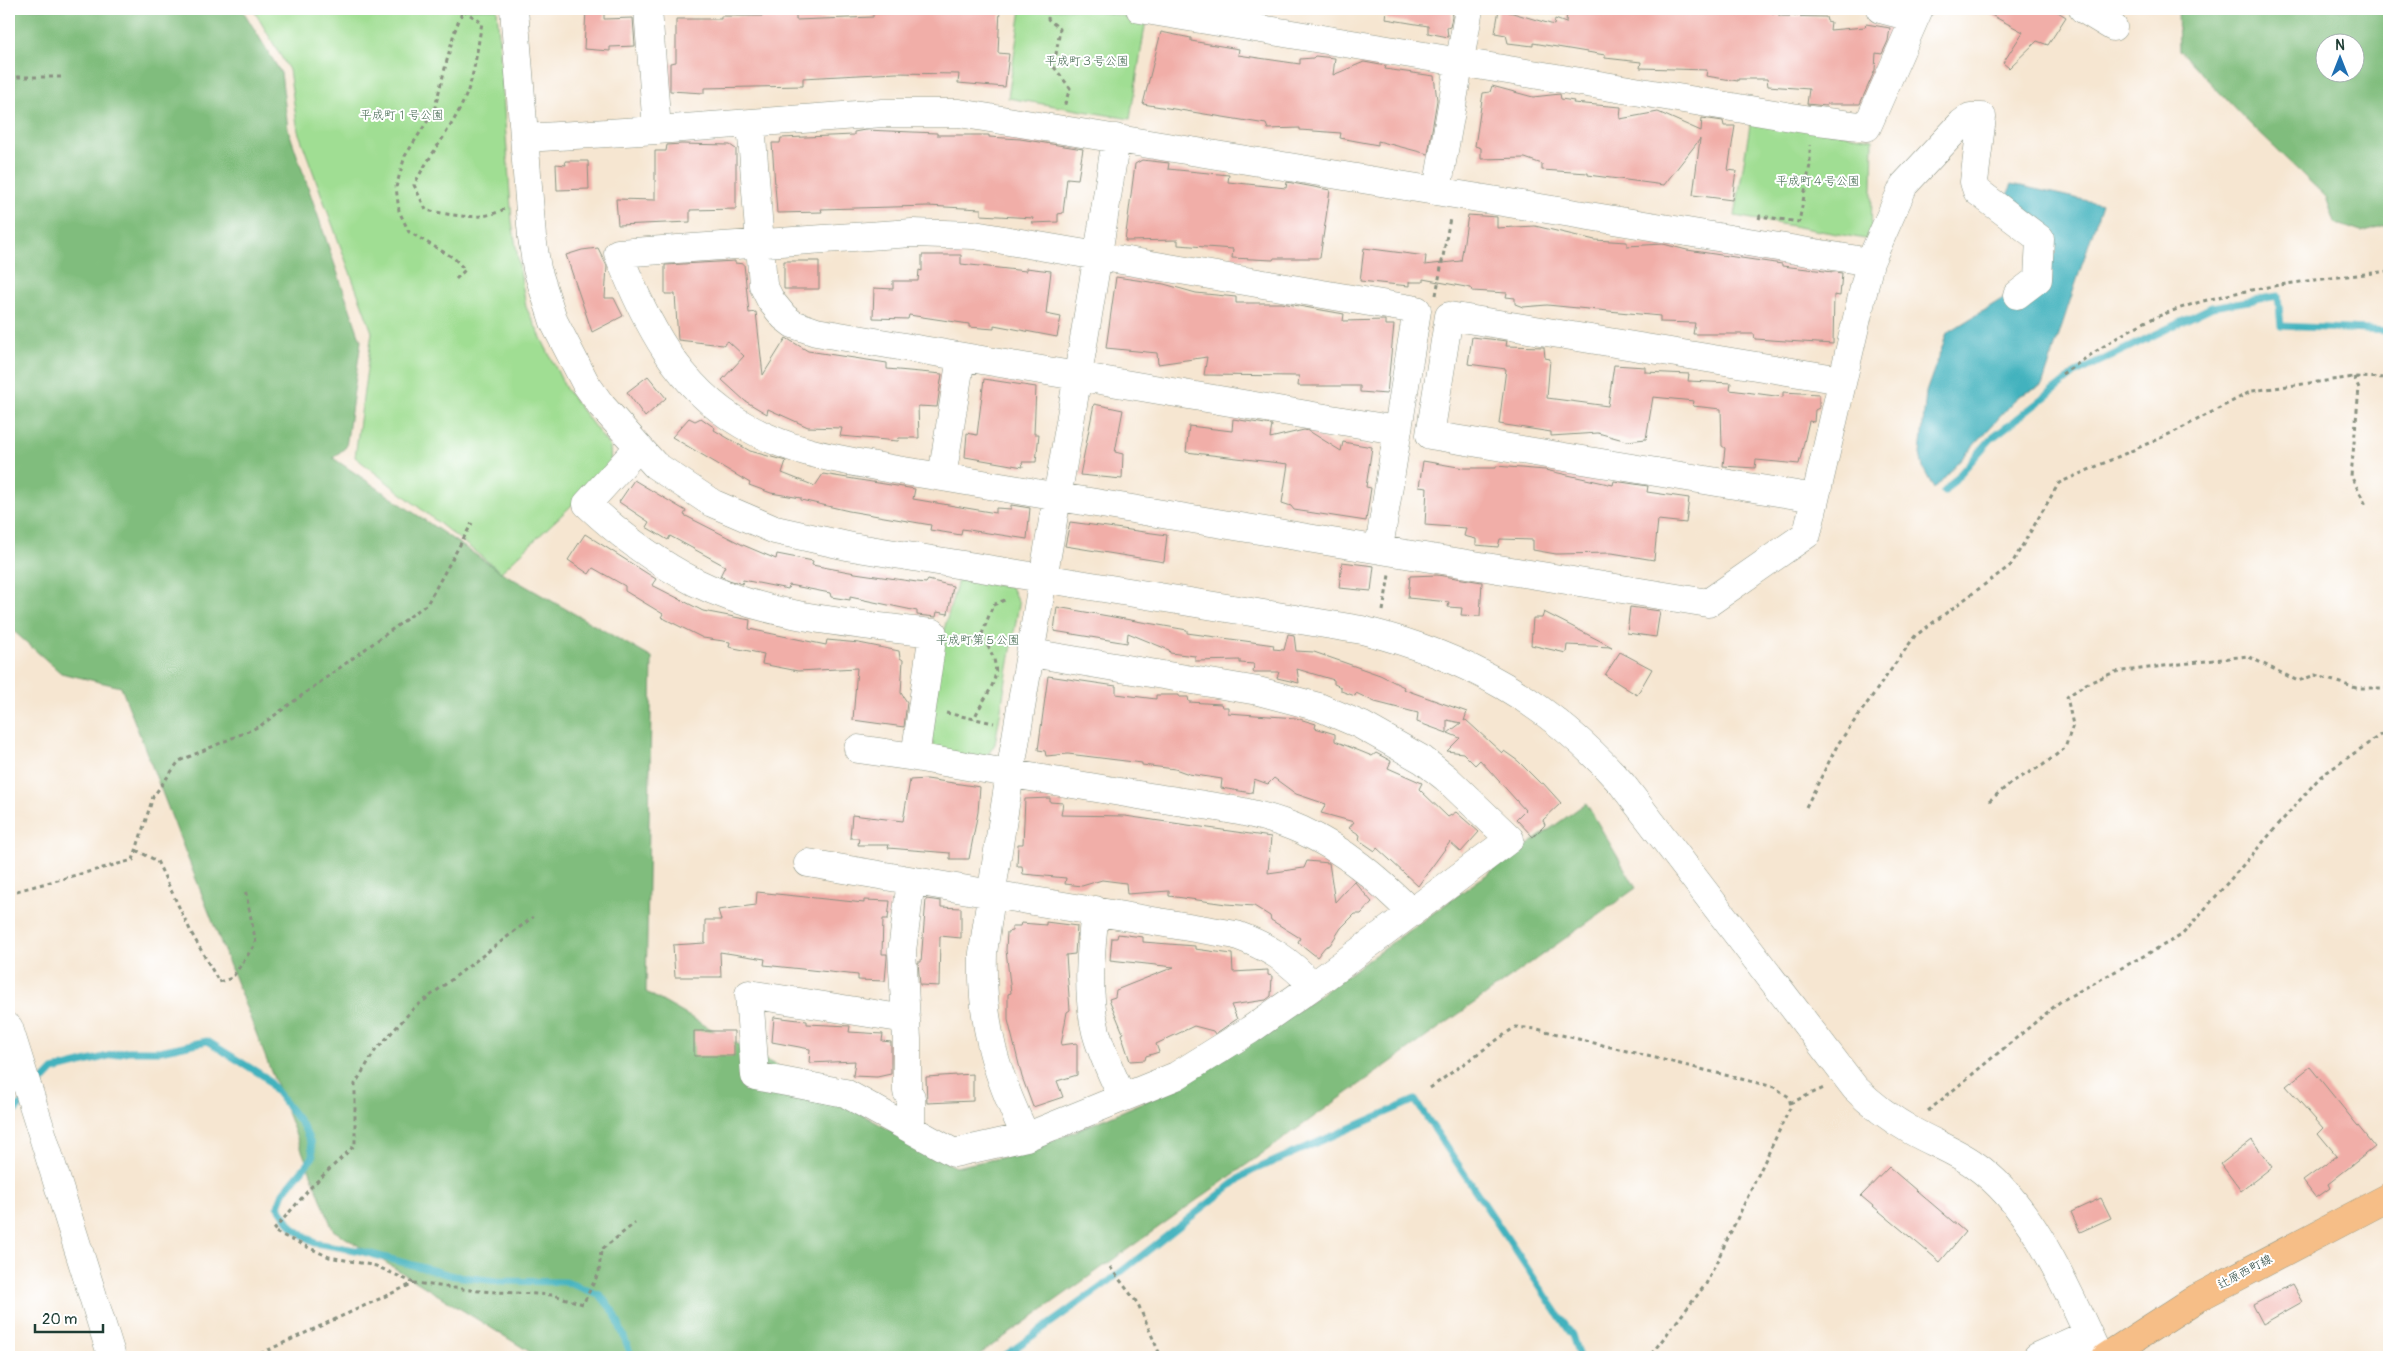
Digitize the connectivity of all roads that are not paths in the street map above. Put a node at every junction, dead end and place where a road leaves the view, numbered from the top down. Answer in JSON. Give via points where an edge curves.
{"nodes":[{"id":1,"x":514,"y":9,"type":"edge"},
{"id":2,"x":648,"y":9,"type":"edge"},
{"id":3,"x":1140,"y":9,"type":"edge"},
{"id":4,"x":1469,"y":9,"type":"edge"},
{"id":5,"x":1880,"y":9,"type":"edge"},
{"id":6,"x":2083,"y":9,"type":"edge"},
{"id":7,"x":1917,"y":13,"type":"edge"},
{"id":8,"x":2113,"y":27,"type":"dead end"},
{"id":9,"x":1460,"y":61,"type":"junction"},
{"id":10,"x":751,"y":123,"type":"junction"},
{"id":11,"x":657,"y":130,"type":"junction"},
{"id":12,"x":525,"y":138,"type":"junction"},
{"id":13,"x":1116,"y":138,"type":"junction"},
{"id":14,"x":1437,"y":190,"type":"junction"},
{"id":15,"x":759,"y":244,"type":"junction"},
{"id":16,"x":1098,"y":256,"type":"junction"},
{"id":17,"x":1870,"y":262,"type":"junction"},
{"id":18,"x":2017,"y":295,"type":"dead end"},
{"id":19,"x":961,"y":357,"type":"junction"},
{"id":20,"x":1078,"y":375,"type":"junction"},
{"id":21,"x":1842,"y":380,"type":"junction"},
{"id":22,"x":1396,"y":430,"type":"junction"},
{"id":23,"x":638,"y":448,"type":"junction"},
{"id":24,"x":942,"y":477,"type":"junction"},
{"id":25,"x":1058,"y":497,"type":"junction"},
{"id":26,"x":1815,"y":498,"type":"junction"},
{"id":27,"x":1384,"y":559,"type":"junction"},
{"id":28,"x":1042,"y":577,"type":"junction"},
{"id":29,"x":1031,"y":652,"type":"junction"},
{"id":30,"x":858,"y":749,"type":"dead end"},
{"id":31,"x":915,"y":757,"type":"junction"},
{"id":32,"x":1010,"y":774,"type":"junction"},
{"id":33,"x":808,"y":863,"type":"dead end"},
{"id":34,"x":912,"y":881,"type":"junction"},
{"id":35,"x":992,"y":893,"type":"junction"},
{"id":36,"x":1096,"y":910,"type":"junction"},
{"id":37,"x":1412,"y":913,"type":"junction"},
{"id":38,"x":1312,"y":986,"type":"junction"},
{"id":39,"x":906,"y":1019,"type":"junction"},
{"id":40,"x":9,"y":1028,"type":"edge"},
{"id":41,"x":1122,"y":1097,"type":"junction"},
{"id":42,"x":910,"y":1128,"type":"junction"},
{"id":43,"x":1026,"y":1137,"type":"junction"},
{"id":44,"x":2389,"y":1197,"type":"edge"},
{"id":45,"x":2094,"y":1346,"type":"edge"},
{"id":46,"x":112,"y":1357,"type":"edge"},
{"id":47,"x":2037,"y":1357,"type":"edge"},
{"id":48,"x":2106,"y":1357,"type":"edge"}],
"edges":[{"from":1,"to":12,"type":"street"},
{"from":2,"to":11,"type":"street"},
{"from":3,"to":9,"type":"street"},
{"from":4,"to":9,"type":"street"},
{"from":5,"to":7,"type":"street"},
{"from":6,"to":8,"type":"street"},
{"from":7,"to":9,"type":"street","via":[[1867,128]]},
{"from":9,"to":14,"type":"street"},
{"from":10,"to":11,"type":"street"},
{"from":10,"to":13,"type":"street","via":[[883,113],[959,112]]},
{"from":10,"to":15,"type":"street"},
{"from":11,"to":12,"type":"street"},
{"from":12,"to":23,"type":"street","via":[[537,269],[554,322],[600,406]]},
{"from":13,"to":14,"type":"street"},
{"from":13,"to":16,"type":"street"},
{"from":14,"to":17,"type":"street"},
{"from":15,"to":16,"type":"street","via":[[950,233]]},
{"from":15,"to":19,"type":"street","via":[[763,285],[777,310],[793,324],[816,332]]},
{"from":15,"to":24,"type":"street","via":[[618,253],[658,339],[692,386],[717,408],[762,435],[805,453]]},
{"from":16,"to":20,"type":"street"},
{"from":16,"to":22,"type":"street","via":[[1416,310]]},
{"from":17,"to":18,"type":"street","via":[[1904,185],[1962,123],[1970,117],[1982,117],[1974,182],[1977,191],[2040,239],[2038,279]]},
{"from":17,"to":21,"type":"street"},
{"from":19,"to":20,"type":"street"},
{"from":19,"to":24,"type":"street"},
{"from":20,"to":22,"type":"street"},
{"from":20,"to":25,"type":"street"},
{"from":21,"to":26,"type":"street"},
{"from":21,"to":26,"type":"street","via":[[1449,316],[1430,435]]},
{"from":22,"to":27,"type":"street"},
{"from":23,"to":28,"type":"street","via":[[655,465],[712,503],[775,530]]},
{"from":23,"to":31,"type":"street","via":[[587,504],[620,534],[659,562],[709,588],[772,609],[933,634]]},
{"from":24,"to":25,"type":"street"},
{"from":25,"to":27,"type":"street"},
{"from":25,"to":28,"type":"street"},
{"from":26,"to":27,"type":"street","via":[[1807,534],[1708,603]]},
{"from":28,"to":29,"type":"street"},
{"from":28,"to":45,"type":"street","via":[[1362,630],[1422,647],[1468,666],[1530,701],[1586,746],[1622,784],[1855,1088],[1896,1122],[1975,1165],[2009,1194],[2039,1238]]},
{"from":29,"to":32,"type":"street"},
{"from":29,"to":37,"type":"street","via":[[1281,695],[1361,724],[1423,760],[1510,840]]},
{"from":30,"to":31,"type":"street"},
{"from":31,"to":32,"type":"street"},
{"from":32,"to":35,"type":"street"},
{"from":32,"to":37,"type":"street","via":[[1220,808],[1284,823],[1327,843],[1353,860]]},
{"from":33,"to":34,"type":"street"},
{"from":34,"to":35,"type":"street"},
{"from":34,"to":39,"type":"street","via":[[902,951]]},
{"from":35,"to":36,"type":"street"},
{"from":35,"to":43,"type":"street","via":[[983,953],[985,1015],[994,1060]]},
{"from":36,"to":38,"type":"street","via":[[1236,935],[1273,951],[1295,967]]},
{"from":36,"to":41,"type":"street","via":[[1089,966],[1092,1011],[1103,1052]]},
{"from":37,"to":38,"type":"street"},
{"from":38,"to":41,"type":"street","via":[[1176,1076]]},
{"from":39,"to":42,"type":"street"},
{"from":39,"to":42,"type":"street","via":[[749,994],[755,1076],[845,1093]]},
{"from":40,"to":46,"type":"street"},
{"from":41,"to":43,"type":"street"},
{"from":42,"to":43,"type":"street","via":[[954,1153]]},
{"from":44,"to":48,"type":"main road","name":"辻原西町線","via":[[2197,1298]]},
{"from":45,"to":47,"type":"street"}]}
